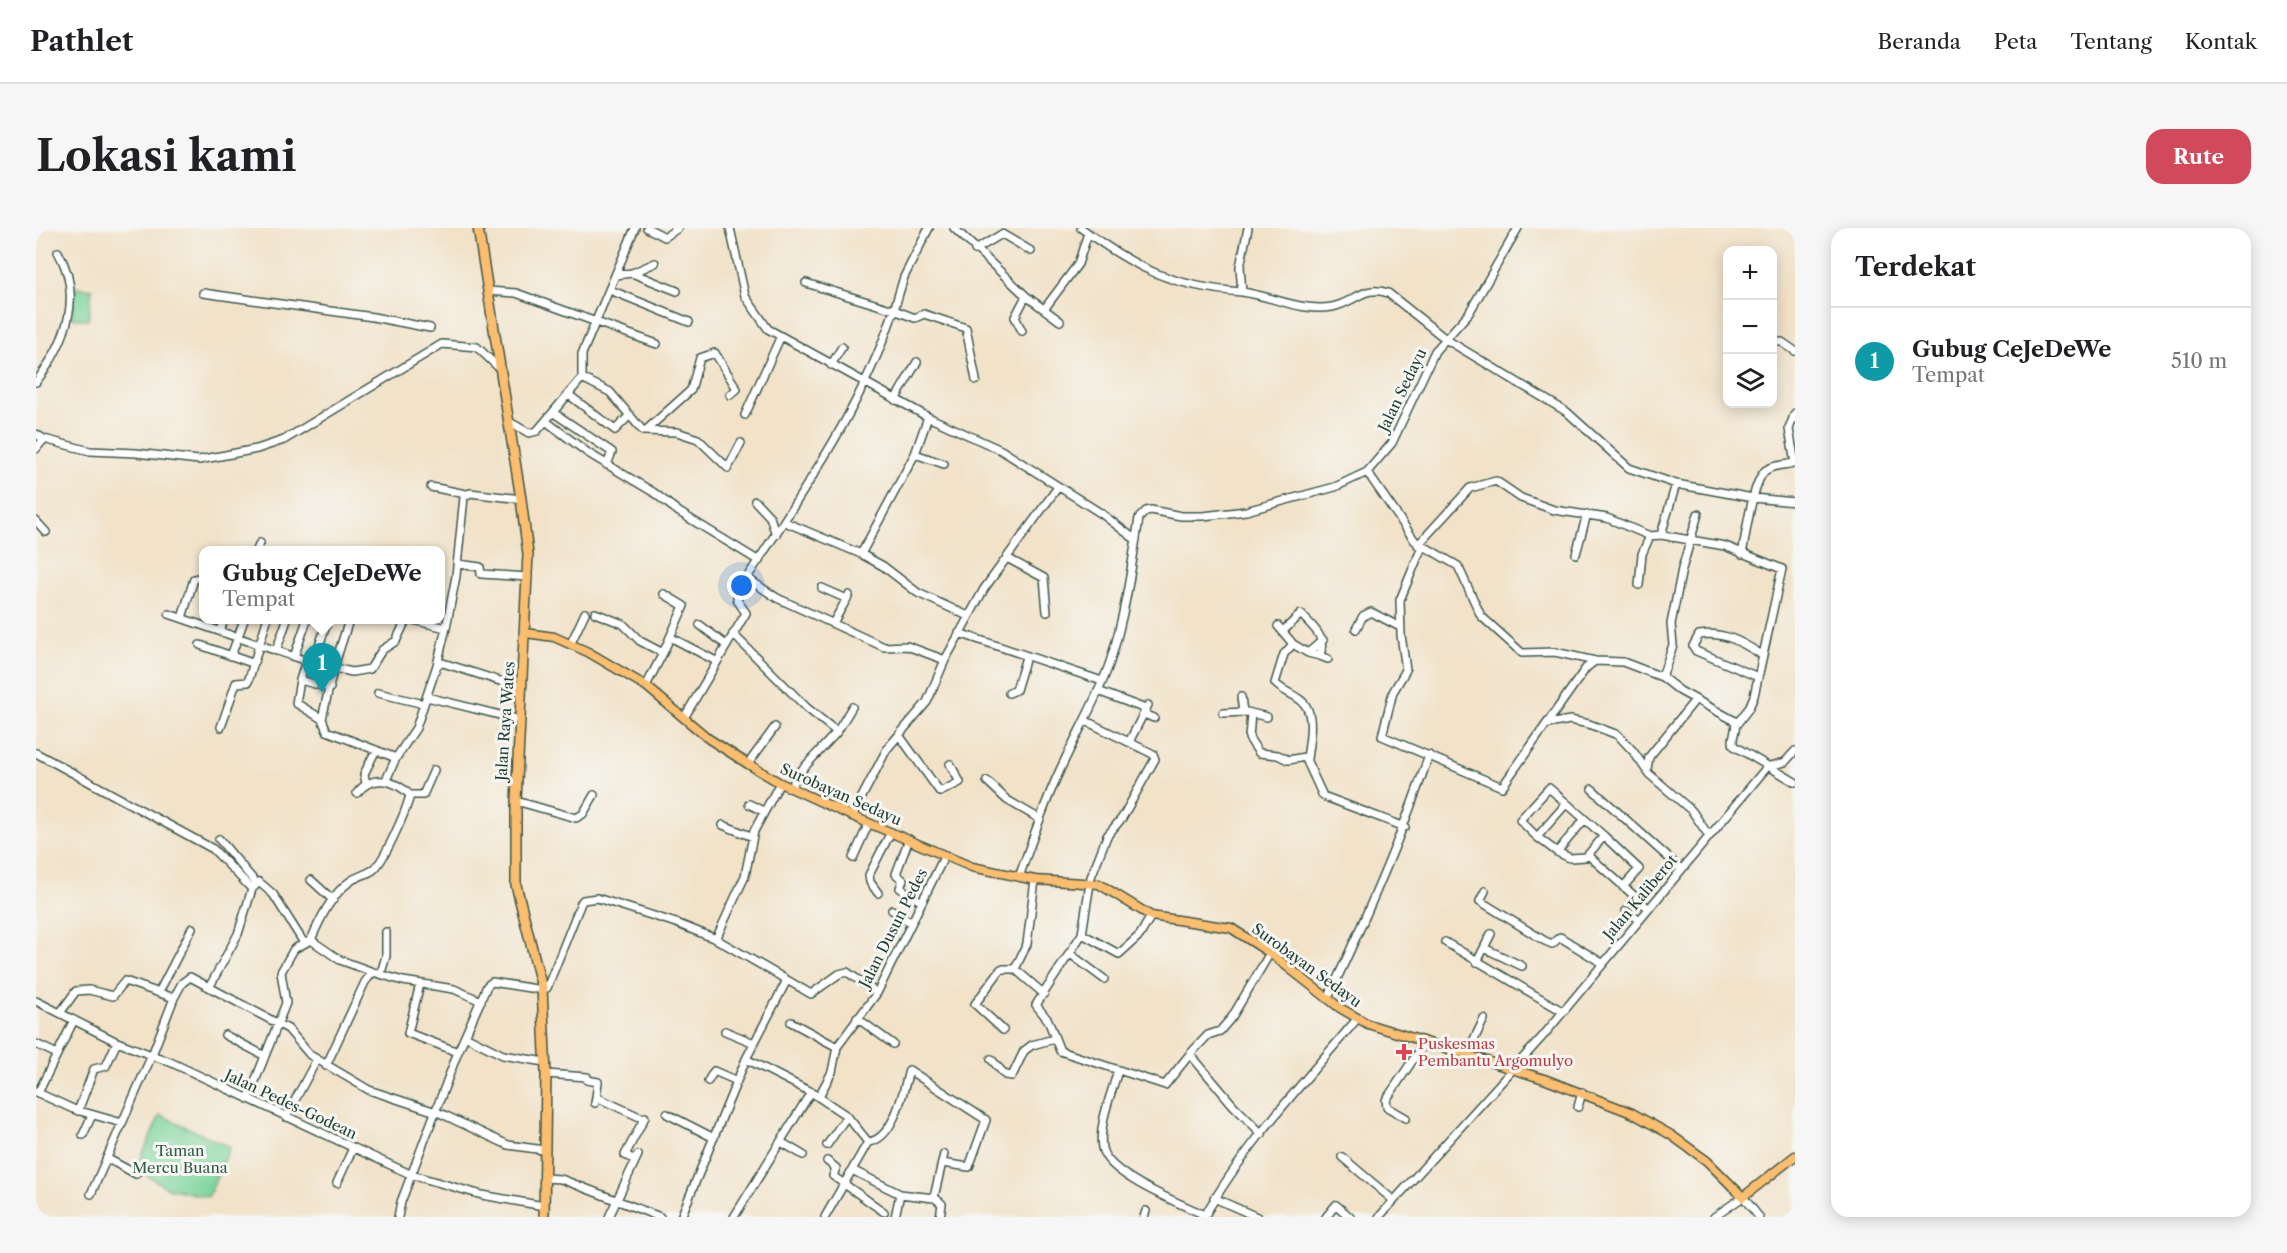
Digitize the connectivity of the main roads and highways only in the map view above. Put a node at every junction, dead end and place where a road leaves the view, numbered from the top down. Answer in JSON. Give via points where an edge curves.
{"nodes":[{"id":1,"x":478,"y":228,"type":"edge"},
{"id":2,"x":526,"y":633,"type":"junction"},
{"id":3,"x":1794,"y":1159,"type":"edge"},
{"id":4,"x":544,"y":1217,"type":"edge"}],
"edges":[{"from":1,"to":2,"type":"highway","name":"Jalan Raya Wates","via":[[521,499],[528,577]]},
{"from":2,"to":3,"type":"main road","name":"Surobayan Sedayu","via":[[571,644],[646,686],[709,739],[748,764],[852,816],[972,867],[1035,880],[1090,882],[1105,886],[1151,916],[1225,926],[1270,953],[1357,1019],[1582,1092],[1632,1113],[1707,1161],[1743,1197]]},
{"from":2,"to":4,"type":"highway","name":"Jalan Raya Wates","via":[[516,801],[516,885],[542,988],[546,1074]]}]}
